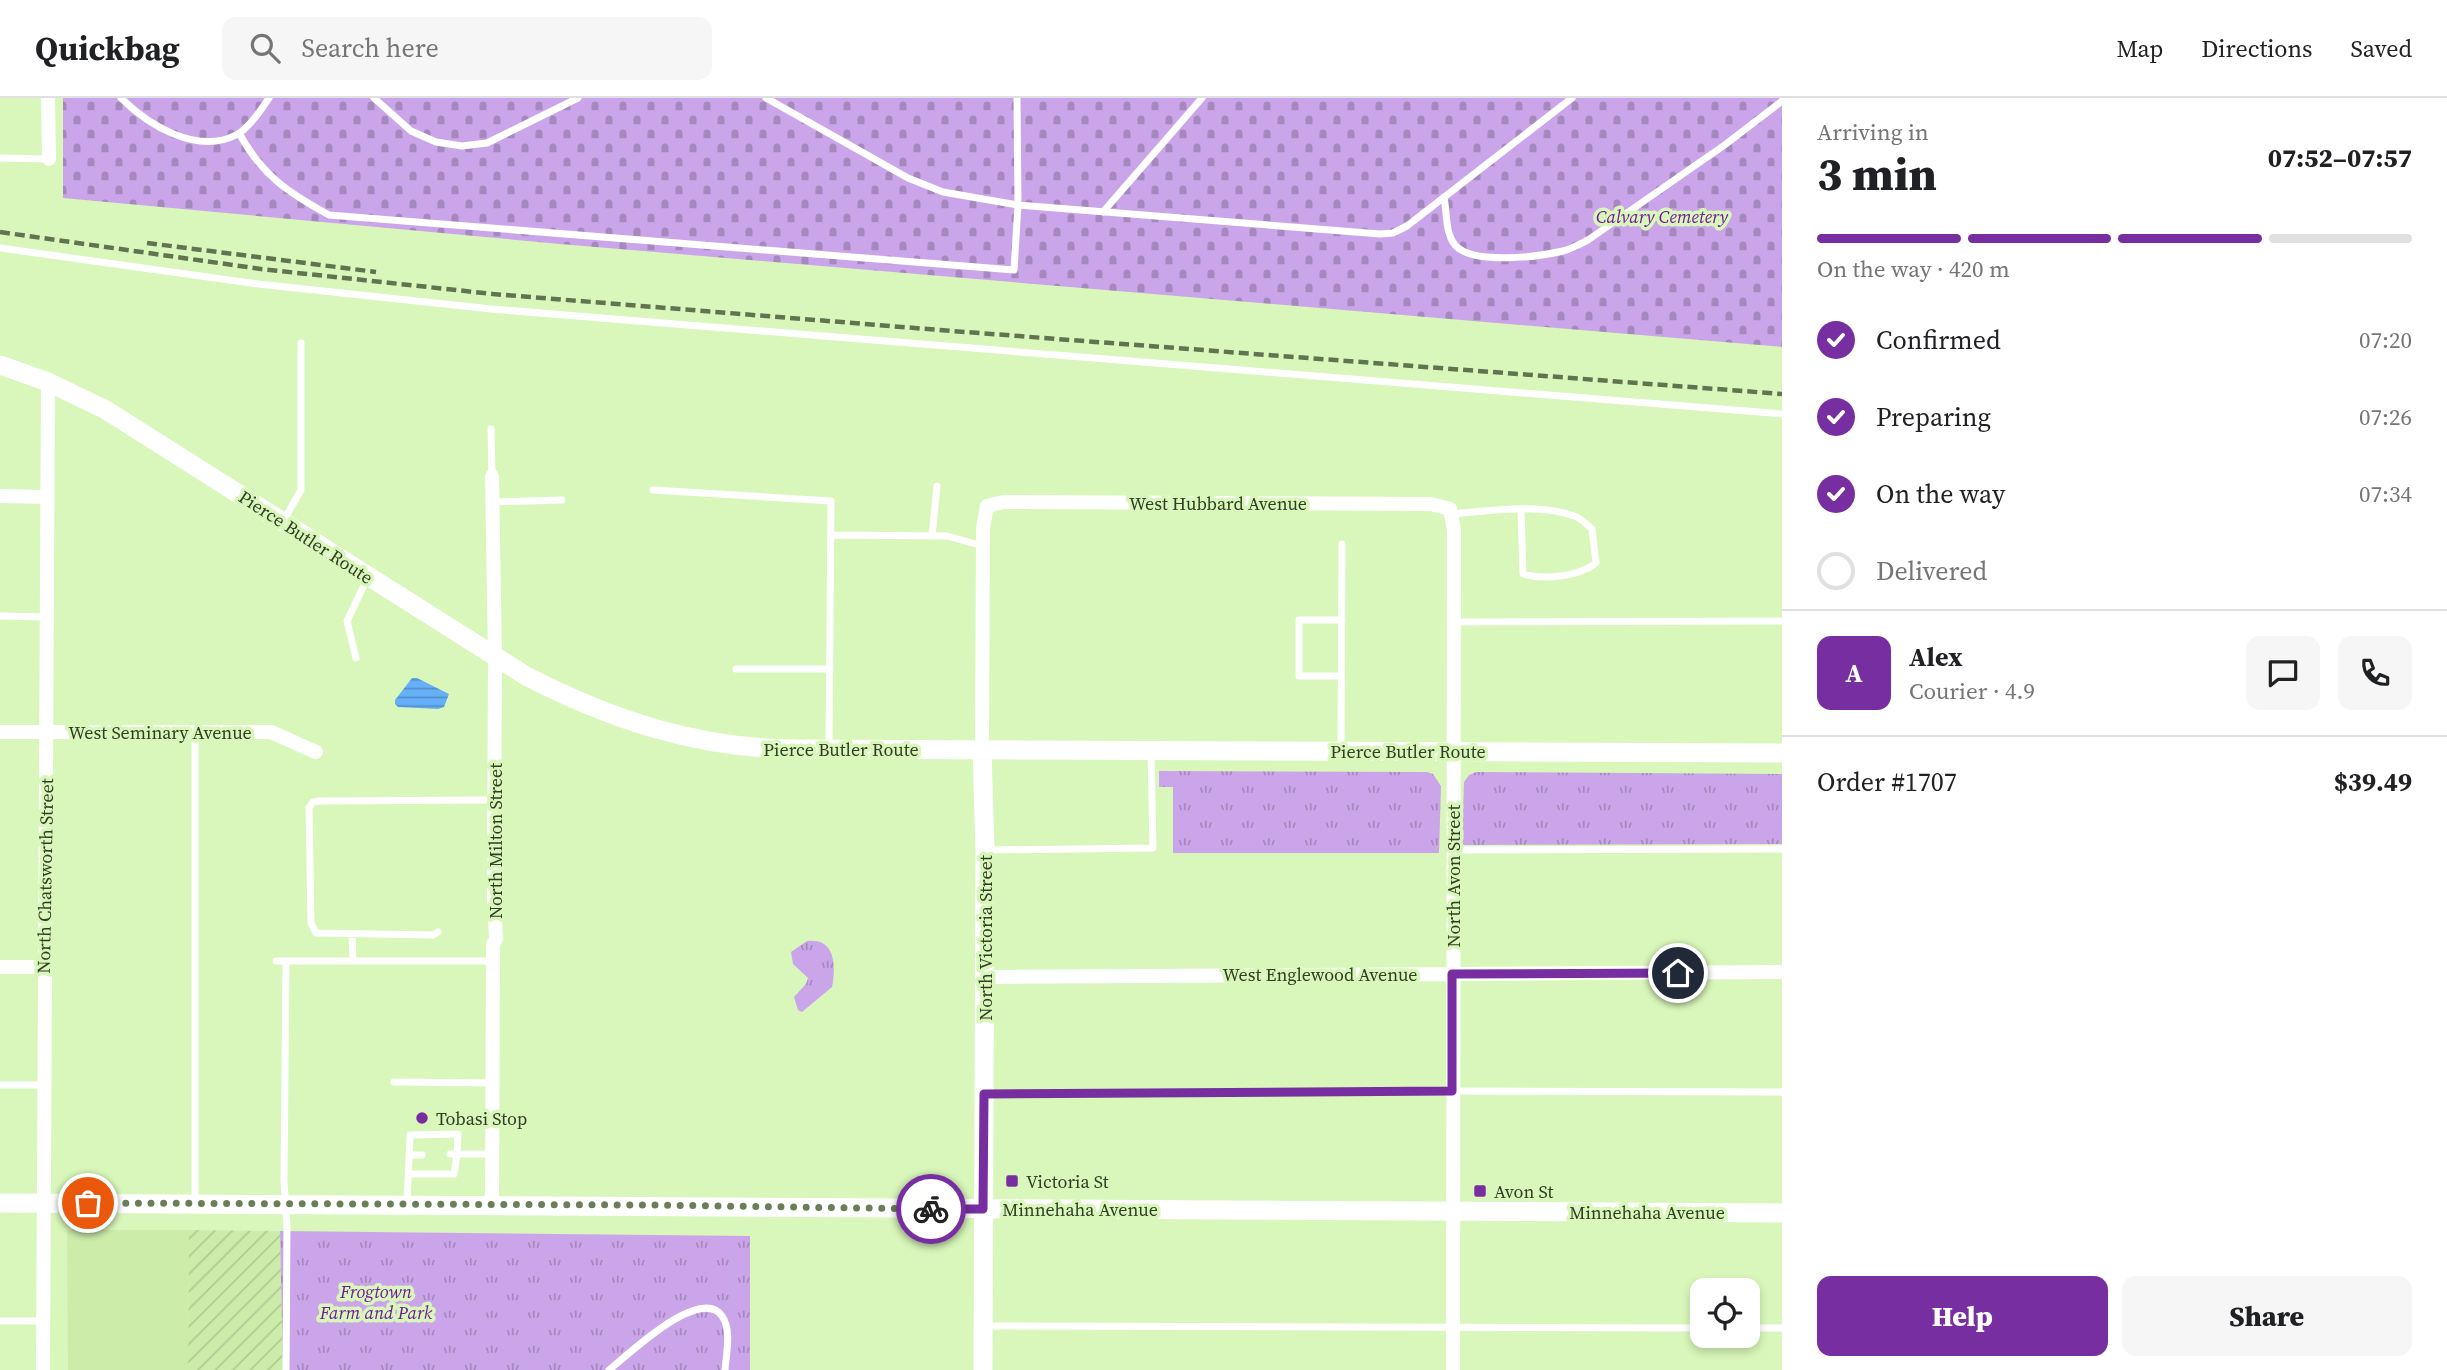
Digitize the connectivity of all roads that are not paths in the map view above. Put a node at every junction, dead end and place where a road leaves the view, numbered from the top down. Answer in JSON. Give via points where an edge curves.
{"nodes":[{"id":1,"x":48,"y":98,"type":"edge"},
{"id":2,"x":121,"y":98,"type":"edge"},
{"id":3,"x":269,"y":98,"type":"edge"},
{"id":4,"x":374,"y":98,"type":"edge"},
{"id":5,"x":578,"y":98,"type":"edge"},
{"id":6,"x":766,"y":98,"type":"edge"},
{"id":7,"x":1017,"y":98,"type":"edge"},
{"id":8,"x":1202,"y":98,"type":"edge"},
{"id":9,"x":1572,"y":98,"type":"edge"},
{"id":10,"x":1782,"y":101,"type":"edge"},
{"id":11,"x":239,"y":133,"type":"junction"},
{"id":12,"x":0,"y":158,"type":"edge"},
{"id":13,"x":49,"y":159,"type":"joint"},
{"id":14,"x":1444,"y":197,"type":"junction"},
{"id":15,"x":1018,"y":205,"type":"junction"},
{"id":16,"x":1103,"y":212,"type":"junction"},
{"id":17,"x":0,"y":248,"type":"edge"},
{"id":18,"x":301,"y":344,"type":"dead end"},
{"id":19,"x":0,"y":365,"type":"edge"},
{"id":20,"x":48,"y":382,"type":"junction"},
{"id":21,"x":1782,"y":414,"type":"edge"},
{"id":22,"x":491,"y":429,"type":"dead end"},
{"id":23,"x":492,"y":476,"type":"joint"},
{"id":24,"x":937,"y":486,"type":"dead end"},
{"id":25,"x":653,"y":490,"type":"dead end"},
{"id":26,"x":0,"y":496,"type":"edge"},
{"id":27,"x":46,"y":497,"type":"junction"},
{"id":28,"x":562,"y":500,"type":"dead end"},
{"id":29,"x":493,"y":502,"type":"junction"},
{"id":30,"x":987,"y":506,"type":"joint"},
{"id":31,"x":1521,"y":510,"type":"junction"},
{"id":32,"x":1451,"y":511,"type":"junction"},
{"id":33,"x":283,"y":522,"type":"junction"},
{"id":34,"x":831,"y":535,"type":"junction"},
{"id":35,"x":932,"y":536,"type":"junction"},
{"id":36,"x":1342,"y":544,"type":"dead end"},
{"id":37,"x":983,"y":546,"type":"junction"},
{"id":38,"x":368,"y":576,"type":"junction"},
{"id":39,"x":0,"y":616,"type":"edge"},
{"id":40,"x":48,"y":617,"type":"junction"},
{"id":41,"x":1342,"y":620,"type":"junction"},
{"id":42,"x":1782,"y":621,"type":"edge"},
{"id":43,"x":1454,"y":622,"type":"junction"},
{"id":44,"x":356,"y":658,"type":"dead end"},
{"id":45,"x":495,"y":658,"type":"junction"},
{"id":46,"x":736,"y":669,"type":"dead end"},
{"id":47,"x":830,"y":669,"type":"junction"},
{"id":48,"x":1341,"y":676,"type":"junction"},
{"id":49,"x":0,"y":732,"type":"edge"},
{"id":50,"x":47,"y":732,"type":"junction"},
{"id":51,"x":195,"y":732,"type":"junction"},
{"id":52,"x":829,"y":749,"type":"junction"},
{"id":53,"x":1151,"y":749,"type":"junction"},
{"id":54,"x":982,"y":750,"type":"junction"},
{"id":55,"x":1340,"y":750,"type":"junction"},
{"id":56,"x":1454,"y":751,"type":"junction"},
{"id":57,"x":316,"y":752,"type":"dead end"},
{"id":58,"x":1782,"y":752,"type":"edge"},
{"id":59,"x":494,"y":800,"type":"junction"},
{"id":60,"x":1782,"y":849,"type":"edge"},
{"id":61,"x":985,"y":850,"type":"junction"},
{"id":62,"x":1453,"y":850,"type":"junction"},
{"id":63,"x":438,"y":932,"type":"dead end"},
{"id":64,"x":352,"y":934,"type":"junction"},
{"id":65,"x":276,"y":961,"type":"dead end"},
{"id":66,"x":286,"y":961,"type":"junction"},
{"id":67,"x":353,"y":961,"type":"junction"},
{"id":68,"x":493,"y":961,"type":"junction"},
{"id":69,"x":0,"y":967,"type":"edge"},
{"id":70,"x":44,"y":967,"type":"junction"},
{"id":71,"x":1782,"y":972,"type":"edge"},
{"id":72,"x":1452,"y":974,"type":"junction"},
{"id":73,"x":985,"y":977,"type":"junction"},
{"id":74,"x":394,"y":1082,"type":"dead end"},
{"id":75,"x":492,"y":1083,"type":"junction"},
{"id":76,"x":0,"y":1085,"type":"edge"},
{"id":77,"x":44,"y":1085,"type":"junction"},
{"id":78,"x":1452,"y":1091,"type":"junction"},
{"id":79,"x":1782,"y":1092,"type":"edge"},
{"id":80,"x":984,"y":1094,"type":"junction"},
{"id":81,"x":454,"y":1154,"type":"junction"},
{"id":82,"x":492,"y":1154,"type":"junction"},
{"id":83,"x":409,"y":1155,"type":"junction"},
{"id":84,"x":422,"y":1155,"type":"dead end"},
{"id":85,"x":409,"y":1174,"type":"junction"},
{"id":86,"x":195,"y":1202,"type":"junction"},
{"id":87,"x":0,"y":1203,"type":"edge"},
{"id":88,"x":43,"y":1203,"type":"junction"},
{"id":89,"x":286,"y":1203,"type":"junction"},
{"id":90,"x":407,"y":1204,"type":"junction"},
{"id":91,"x":492,"y":1204,"type":"junction"},
{"id":92,"x":983,"y":1209,"type":"junction"},
{"id":93,"x":1452,"y":1210,"type":"junction"},
{"id":94,"x":1782,"y":1213,"type":"edge"},
{"id":95,"x":0,"y":1321,"type":"edge"},
{"id":96,"x":43,"y":1321,"type":"junction"},
{"id":97,"x":982,"y":1326,"type":"junction"},
{"id":98,"x":1453,"y":1326,"type":"junction"},
{"id":99,"x":1690,"y":1328,"type":"edge"},
{"id":100,"x":1760,"y":1328,"type":"edge"},
{"id":101,"x":1782,"y":1328,"type":"edge"},
{"id":102,"x":43,"y":1370,"type":"edge"},
{"id":103,"x":286,"y":1370,"type":"edge"},
{"id":104,"x":608,"y":1370,"type":"edge"},
{"id":105,"x":725,"y":1370,"type":"edge"},
{"id":106,"x":983,"y":1370,"type":"edge"},
{"id":107,"x":1452,"y":1370,"type":"edge"}],
"edges":[{"from":1,"to":13,"type":"street"},
{"from":2,"to":11,"type":"lane","via":[[156,126],[178,136],[206,141]]},
{"from":3,"to":11,"type":"lane"},
{"from":4,"to":5,"type":"lane","via":[[411,131],[462,146],[487,143]]},
{"from":6,"to":15,"type":"lane","via":[[908,178],[943,192]]},
{"from":7,"to":15,"type":"lane"},
{"from":8,"to":16,"type":"lane"},
{"from":9,"to":14,"type":"lane"},
{"from":10,"to":14,"type":"lane","via":[[1598,234],[1565,251],[1499,257],[1468,254],[1448,233]]},
{"from":11,"to":15,"type":"lane","via":[[258,163],[293,195],[329,215],[364,219],[1014,270]]},
{"from":12,"to":13,"type":"lane"},
{"from":14,"to":16,"type":"lane","via":[[1407,226],[1380,234]]},
{"from":15,"to":16,"type":"lane"},
{"from":17,"to":21,"type":"lane","via":[[258,284],[491,309]]},
{"from":18,"to":33,"type":"lane","via":[[301,490]]},
{"from":19,"to":20,"type":"street","name":"Pierce Butler Route"},
{"from":20,"to":27,"type":"street","name":"North Chatsworth Street"},
{"from":20,"to":33,"type":"street","name":"Pierce Butler Route","via":[[106,410]]},
{"from":22,"to":23,"type":"lane"},
{"from":23,"to":29,"type":"street","name":"North Milton Street"},
{"from":24,"to":35,"type":"lane"},
{"from":25,"to":34,"type":"lane","via":[[831,501]]},
{"from":26,"to":27,"type":"street"},
{"from":27,"to":40,"type":"street","name":"North Chatsworth Street"},
{"from":28,"to":29,"type":"lane"},
{"from":29,"to":45,"type":"street","name":"North Milton Street"},
{"from":30,"to":32,"type":"street","name":"West Hubbard Avenue","via":[[1003,502],[1431,504]]},
{"from":30,"to":37,"type":"street","name":"North Victoria Street"},
{"from":31,"to":31,"type":"lane","via":[[1577,516],[1592,529],[1596,564],[1586,571],[1560,575],[1523,574]]},
{"from":31,"to":32,"type":"lane"},
{"from":32,"to":43,"type":"street","name":"North Avon Street"},
{"from":33,"to":38,"type":"street","name":"Pierce Butler Route"},
{"from":34,"to":35,"type":"lane"},
{"from":34,"to":47,"type":"lane"},
{"from":35,"to":37,"type":"lane"},
{"from":36,"to":41,"type":"lane"},
{"from":37,"to":54,"type":"street","name":"North Victoria Street"},
{"from":38,"to":44,"type":"lane","via":[[347,621]]},
{"from":38,"to":45,"type":"street","name":"Pierce Butler Route"},
{"from":39,"to":40,"type":"lane"},
{"from":40,"to":50,"type":"street","name":"North Chatsworth Street"},
{"from":41,"to":48,"type":"lane"},
{"from":41,"to":48,"type":"lane","via":[[1299,620],[1299,676]]},
{"from":42,"to":43,"type":"lane"},
{"from":43,"to":56,"type":"street","name":"North Avon Street"},
{"from":45,"to":52,"type":"street","name":"Pierce Butler Route","via":[[558,692],[660,731],[729,746]]},
{"from":45,"to":59,"type":"street","name":"North Milton Street"},
{"from":46,"to":47,"type":"lane"},
{"from":47,"to":52,"type":"lane"},
{"from":48,"to":55,"type":"lane"},
{"from":49,"to":50,"type":"street","name":"West Seminary Avenue"},
{"from":50,"to":51,"type":"street","name":"West Seminary Avenue"},
{"from":50,"to":70,"type":"street","name":"North Chatsworth Street"},
{"from":51,"to":57,"type":"street","name":"West Seminary Avenue","via":[[271,732]]},
{"from":51,"to":86,"type":"lane"},
{"from":52,"to":54,"type":"street","name":"Pierce Butler Route"},
{"from":53,"to":54,"type":"street","name":"Pierce Butler Route"},
{"from":53,"to":55,"type":"street","name":"Pierce Butler Route"},
{"from":53,"to":61,"type":"lane","via":[[1153,848]]},
{"from":54,"to":61,"type":"street","name":"North Victoria Street"},
{"from":55,"to":56,"type":"street","name":"Pierce Butler Route"},
{"from":56,"to":58,"type":"street","name":"Pierce Butler Route"},
{"from":56,"to":62,"type":"street","name":"North Avon Street"},
{"from":59,"to":64,"type":"lane","via":[[313,803],[309,808],[312,929]]},
{"from":59,"to":68,"type":"street","name":"North Milton Street"},
{"from":60,"to":62,"type":"lane"},
{"from":61,"to":73,"type":"street","name":"North Victoria Street"},
{"from":62,"to":72,"type":"street","name":"North Avon Street"},
{"from":63,"to":64,"type":"lane"},
{"from":64,"to":67,"type":"lane"},
{"from":65,"to":66,"type":"lane"},
{"from":66,"to":67,"type":"lane"},
{"from":66,"to":89,"type":"lane"},
{"from":67,"to":68,"type":"lane"},
{"from":68,"to":75,"type":"street","name":"North Milton Street"},
{"from":69,"to":70,"type":"street"},
{"from":70,"to":77,"type":"street","name":"North Chatsworth Street"},
{"from":71,"to":72,"type":"street","name":"West Englewood Avenue"},
{"from":72,"to":73,"type":"street","name":"West Englewood Avenue"},
{"from":72,"to":78,"type":"street","name":"North Avon Street"},
{"from":73,"to":80,"type":"street","name":"North Victoria Street"},
{"from":74,"to":75,"type":"lane"},
{"from":75,"to":82,"type":"street","name":"North Milton Street"},
{"from":76,"to":77,"type":"lane"},
{"from":77,"to":88,"type":"street","name":"North Chatsworth Street"},
{"from":78,"to":79,"type":"lane"},
{"from":78,"to":80,"type":"lane"},
{"from":78,"to":93,"type":"street","name":"North Avon Street"},
{"from":80,"to":92,"type":"street","name":"North Victoria Street"},
{"from":81,"to":82,"type":"lane"},
{"from":81,"to":83,"type":"lane","via":[[458,1134],[410,1135]]},
{"from":81,"to":85,"type":"lane","via":[[454,1174]]},
{"from":82,"to":91,"type":"street","name":"North Milton Street"},
{"from":83,"to":84,"type":"lane"},
{"from":83,"to":85,"type":"lane"},
{"from":85,"to":90,"type":"lane"},
{"from":86,"to":88,"type":"street","name":"Minnehaha Avenue"},
{"from":86,"to":89,"type":"street","name":"Minnehaha Avenue"},
{"from":87,"to":88,"type":"street","name":"Minnehaha Avenue"},
{"from":88,"to":96,"type":"street","name":"North Chatsworth Street"},
{"from":89,"to":90,"type":"street","name":"Minnehaha Avenue"},
{"from":89,"to":103,"type":"lane"},
{"from":90,"to":91,"type":"street","name":"Minnehaha Avenue"},
{"from":91,"to":92,"type":"street","name":"Minnehaha Avenue"},
{"from":92,"to":93,"type":"street","name":"Minnehaha Avenue"},
{"from":92,"to":97,"type":"street","name":"North Victoria Street"},
{"from":93,"to":94,"type":"street","name":"Minnehaha Avenue"},
{"from":93,"to":98,"type":"street","name":"North Avon Street"},
{"from":95,"to":96,"type":"lane"},
{"from":96,"to":102,"type":"street","name":"North Chatsworth Street"},
{"from":97,"to":98,"type":"lane"},
{"from":97,"to":106,"type":"street","name":"North Victoria Street"},
{"from":98,"to":99,"type":"lane"},
{"from":98,"to":107,"type":"street","name":"North Avon Street"},
{"from":100,"to":101,"type":"lane"},
{"from":104,"to":105,"type":"lane","via":[[683,1314],[705,1308],[723,1317],[727,1329]]}]}
